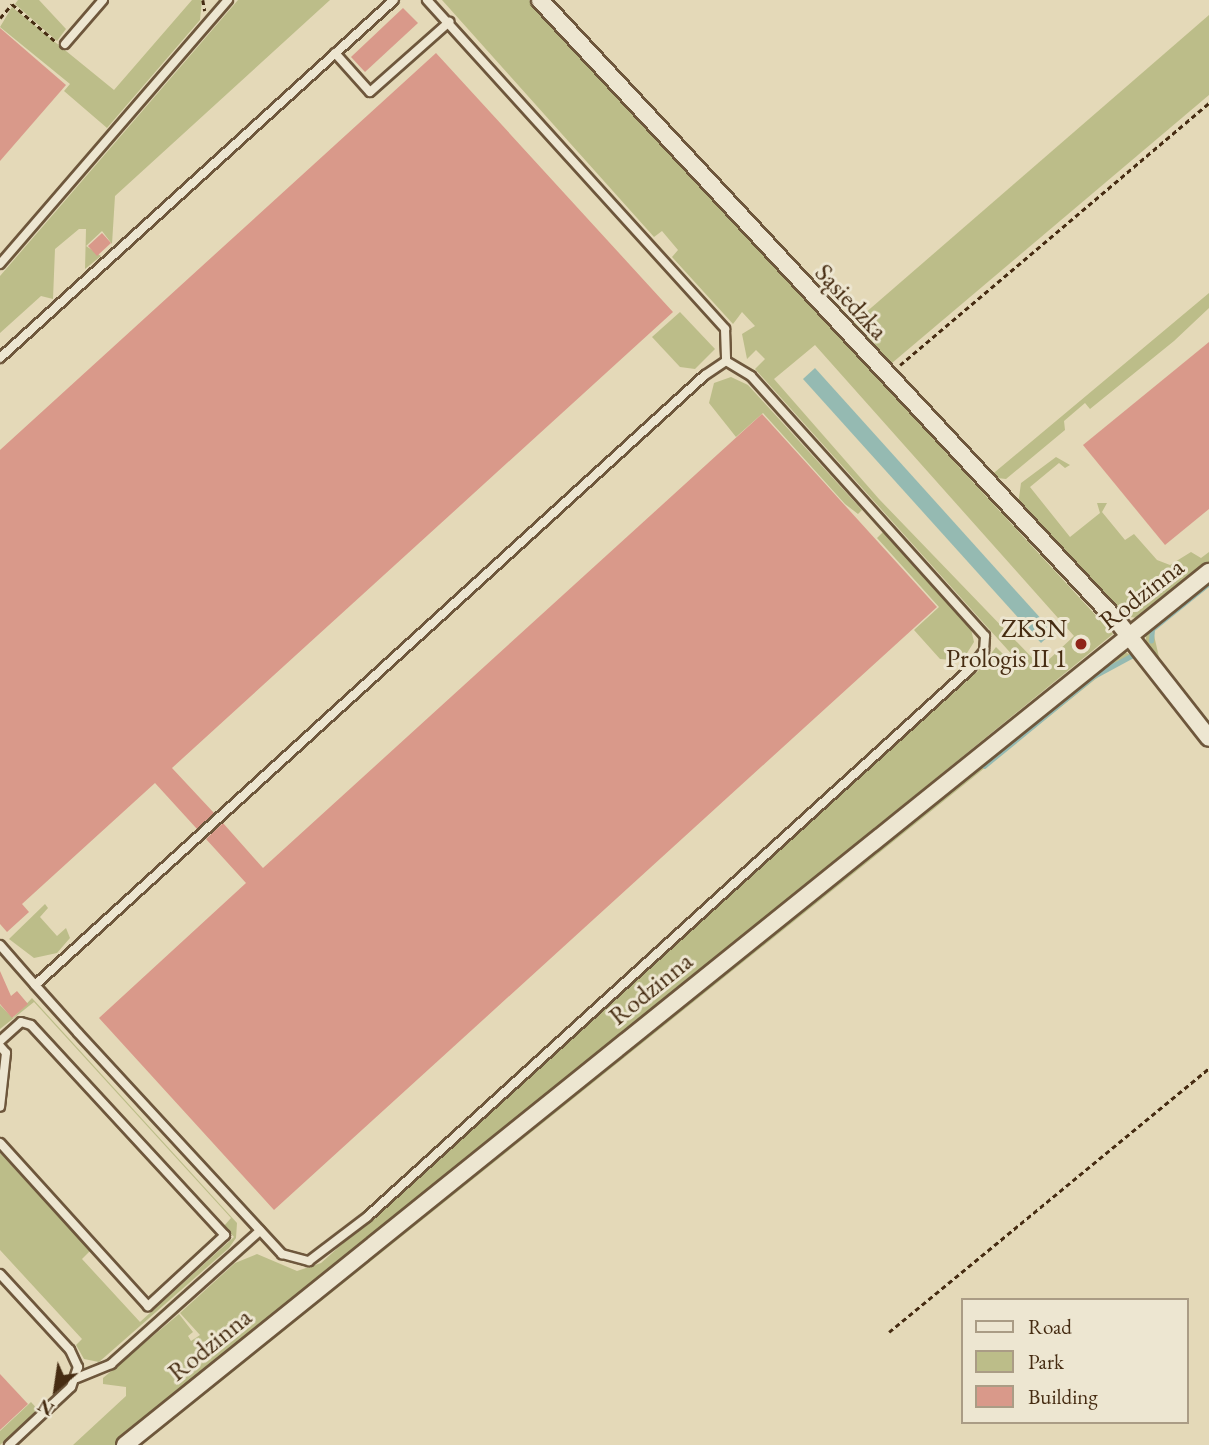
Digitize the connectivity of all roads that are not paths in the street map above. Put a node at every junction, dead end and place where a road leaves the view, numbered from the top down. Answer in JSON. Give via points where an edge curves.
{"nodes":[{"id":1,"x":103,"y":0,"type":"edge"},
{"id":2,"x":394,"y":0,"type":"edge"},
{"id":3,"x":427,"y":0,"type":"edge"},
{"id":4,"x":540,"y":0,"type":"edge"},
{"id":5,"x":224,"y":2,"type":"edge"},
{"id":6,"x":449,"y":22,"type":"junction"},
{"id":7,"x":65,"y":44,"type":"road end"},
{"id":8,"x":335,"y":53,"type":"junction"},
{"id":9,"x":0,"y":264,"type":"edge"},
{"id":10,"x":0,"y":358,"type":"edge"},
{"id":11,"x":726,"y":361,"type":"junction"},
{"id":12,"x":1209,"y":572,"type":"edge"},
{"id":13,"x":1129,"y":635,"type":"junction"},
{"id":14,"x":1209,"y":738,"type":"edge"},
{"id":15,"x":0,"y":945,"type":"edge"},
{"id":16,"x":35,"y":985,"type":"junction"},
{"id":17,"x":0,"y":1044,"type":"edge"},
{"id":18,"x":0,"y":1107,"type":"edge"},
{"id":19,"x":0,"y":1143,"type":"edge"},
{"id":20,"x":260,"y":1231,"type":"junction"},
{"id":21,"x":0,"y":1274,"type":"edge"},
{"id":22,"x":77,"y":1378,"type":"junction"},
{"id":23,"x":9,"y":1445,"type":"edge"},
{"id":24,"x":125,"y":1445,"type":"edge"}],
"edges":[{"from":1,"to":7,"type":"lane"},
{"from":2,"to":8,"type":"lane"},
{"from":3,"to":6,"type":"lane"},
{"from":4,"to":13,"type":"street","name":"Sąsiedzka"},
{"from":5,"to":9,"type":"lane"},
{"from":6,"to":8,"type":"lane","via":[[370,92]]},
{"from":6,"to":11,"type":"lane","via":[[725,329]]},
{"from":8,"to":10,"type":"lane"},
{"from":11,"to":16,"type":"lane","via":[[705,374]]},
{"from":11,"to":20,"type":"lane","via":[[751,376],[981,628],[986,641],[981,656],[319,1256],[309,1261],[290,1259]]},
{"from":12,"to":13,"type":"street","name":"Rodzinna"},
{"from":13,"to":14,"type":"street","name":"Sąsiedzka"},
{"from":13,"to":24,"type":"street","name":"Rodzinna"},
{"from":15,"to":16,"type":"lane"},
{"from":16,"to":20,"type":"lane"},
{"from":17,"to":18,"type":"lane","via":[[6,1052]]},
{"from":17,"to":19,"type":"lane","via":[[21,1022],[31,1025],[225,1235],[148,1306]]},
{"from":20,"to":22,"type":"lane","via":[[111,1364]]},
{"from":21,"to":22,"type":"lane","via":[[70,1350]]},
{"from":22,"to":23,"type":"lane"}]}
